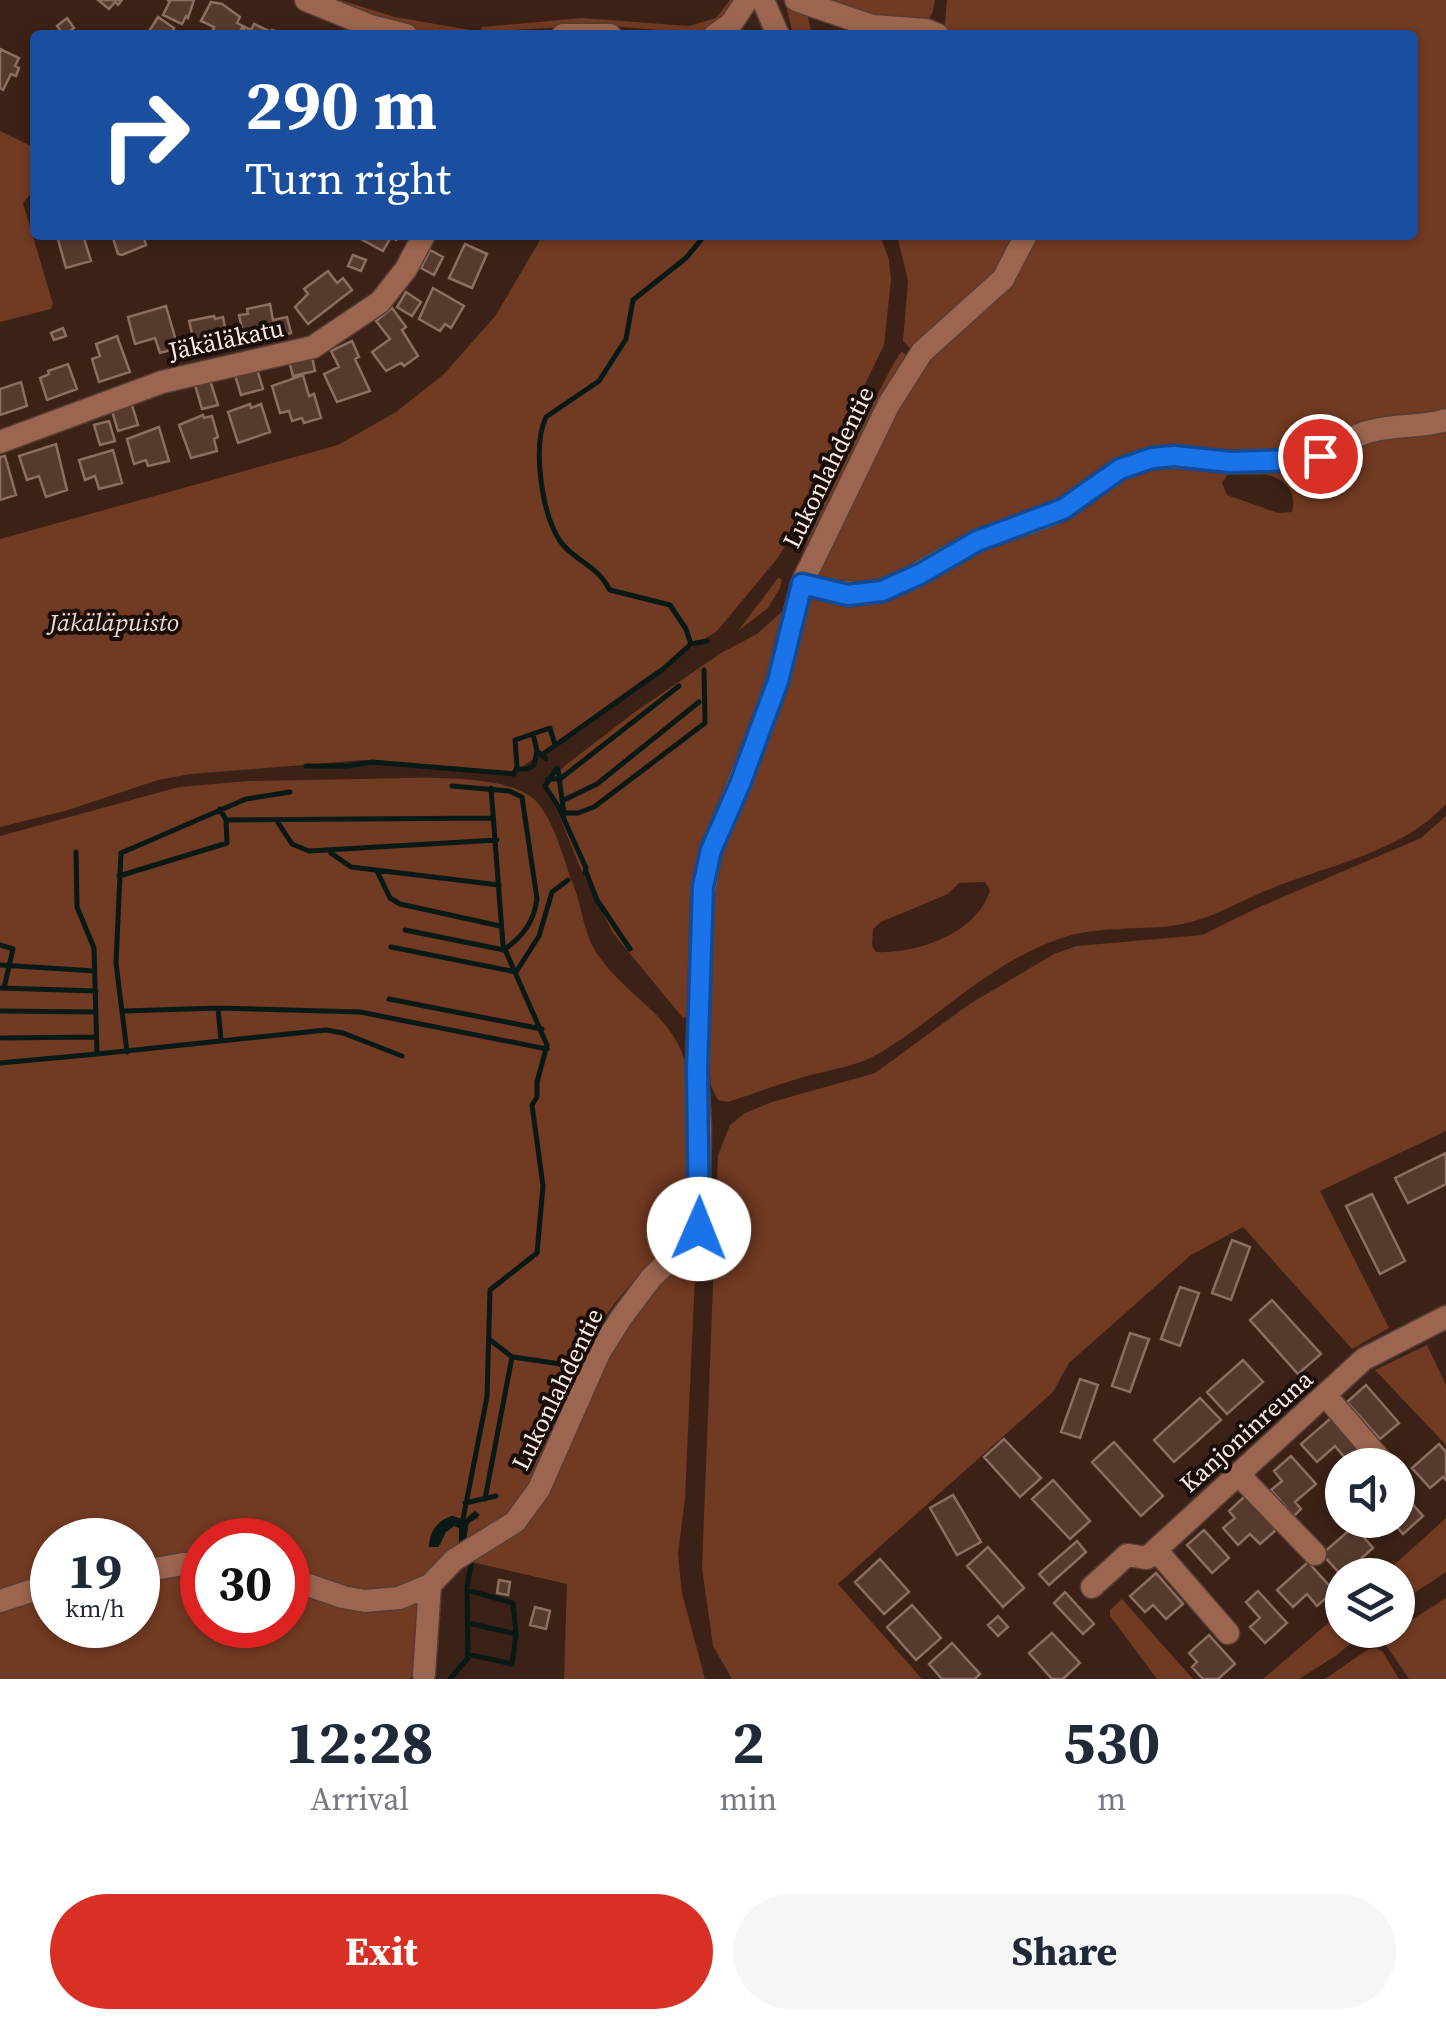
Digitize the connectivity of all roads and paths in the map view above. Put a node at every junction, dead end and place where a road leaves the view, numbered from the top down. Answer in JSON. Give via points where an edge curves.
{"nodes":[{"id":1,"x":306,"y":0,"type":"edge"},
{"id":2,"x":747,"y":0,"type":"edge"},
{"id":3,"x":763,"y":0,"type":"edge"},
{"id":4,"x":796,"y":0,"type":"edge"},
{"id":5,"x":386,"y":30,"type":"edge"},
{"id":6,"x":723,"y":30,"type":"edge"},
{"id":7,"x":776,"y":30,"type":"edge"},
{"id":8,"x":926,"y":30,"type":"edge"},
{"id":9,"x":421,"y":240,"type":"edge"},
{"id":10,"x":1023,"y":240,"type":"edge"},
{"id":11,"x":1446,"y":420,"type":"edge"},
{"id":12,"x":0,"y":442,"type":"edge"},
{"id":13,"x":1320,"y":456,"type":"junction"},
{"id":14,"x":1338,"y":474,"type":"dead end"},
{"id":15,"x":802,"y":584,"type":"junction"},
{"id":16,"x":1446,"y":1318,"type":"edge"},
{"id":17,"x":1326,"y":1396,"type":"junction"},
{"id":18,"x":1370,"y":1448,"type":"edge"},
{"id":19,"x":1239,"y":1475,"type":"junction"},
{"id":20,"x":1156,"y":1550,"type":"junction"},
{"id":21,"x":1315,"y":1554,"type":"dead end"},
{"id":22,"x":310,"y":1585,"type":"edge"},
{"id":23,"x":430,"y":1585,"type":"junction"},
{"id":24,"x":1092,"y":1587,"type":"dead end"},
{"id":25,"x":30,"y":1591,"type":"edge"},
{"id":26,"x":0,"y":1601,"type":"edge"},
{"id":27,"x":1228,"y":1633,"type":"dead end"},
{"id":28,"x":424,"y":1674,"type":"dead end"}],
"edges":[{"from":1,"to":5,"type":"street"},
{"from":2,"to":6,"type":"street"},
{"from":3,"to":7,"type":"street"},
{"from":4,"to":8,"type":"street","via":[[862,23]]},
{"from":9,"to":12,"type":"street","name":"Jäkäläkatu","via":[[380,302],[312,347],[162,382]]},
{"from":10,"to":15,"type":"street","name":"Lukonlahdentie","via":[[995,289],[943,330],[910,368]]},
{"from":11,"to":13,"type":"street","via":[[1372,430]]},
{"from":13,"to":14,"type":"street"},
{"from":13,"to":15,"type":"street","via":[[1152,458],[1120,469],[1063,509],[977,541],[882,591],[848,595]]},
{"from":15,"to":23,"type":"street","name":"Lukonlahdentie","via":[[778,681],[703,886],[699,1229],[651,1278],[611,1334],[530,1505]]},
{"from":16,"to":17,"type":"street","name":"Kanjoninreuna","via":[[1364,1360]]},
{"from":17,"to":18,"type":"street"},
{"from":17,"to":19,"type":"street","name":"Kanjoninreuna"},
{"from":19,"to":20,"type":"street","name":"Kanjoninreuna"},
{"from":19,"to":21,"type":"street"},
{"from":20,"to":24,"type":"street","name":"Kanjoninreuna","via":[[1147,1558],[1127,1555]]},
{"from":20,"to":27,"type":"street"},
{"from":22,"to":23,"type":"street","name":"Lukonlahdentie","via":[[365,1601],[399,1598]]},
{"from":23,"to":28,"type":"street"},
{"from":25,"to":26,"type":"street"}]}
